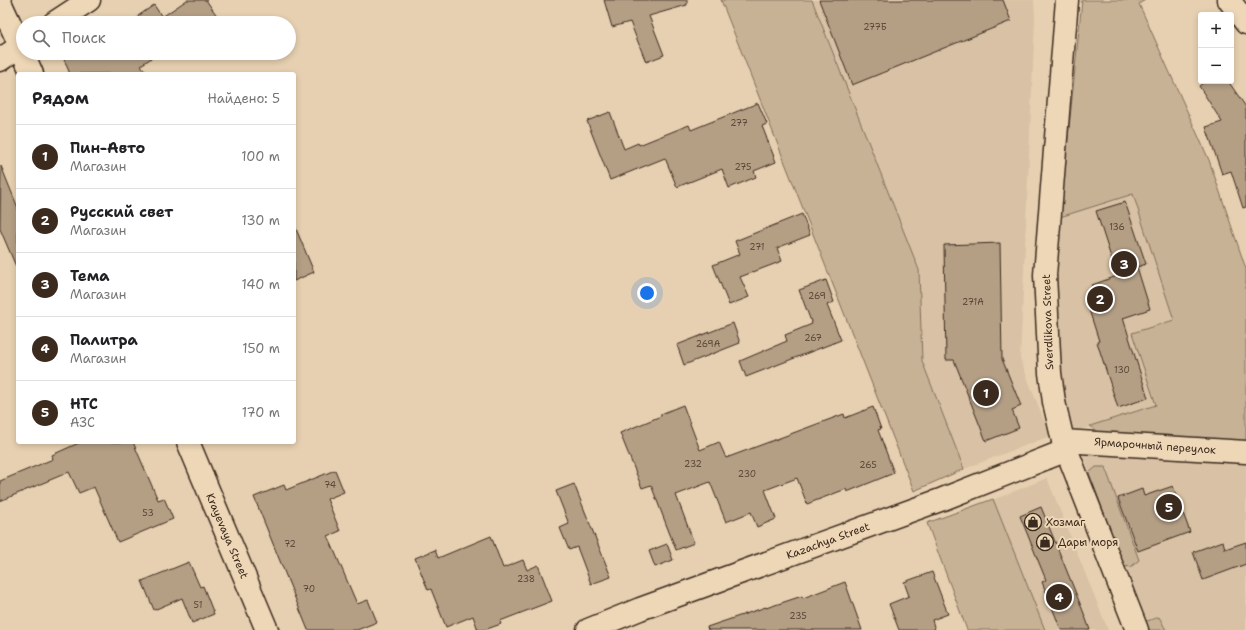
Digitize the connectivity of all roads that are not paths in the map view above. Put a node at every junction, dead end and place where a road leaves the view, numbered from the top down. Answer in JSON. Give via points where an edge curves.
{"nodes":[{"id":1,"x":89,"y":0,"type":"edge"},
{"id":2,"x":1067,"y":0,"type":"edge"},
{"id":3,"x":1229,"y":0,"type":"edge"},
{"id":4,"x":0,"y":2,"type":"edge"},
{"id":5,"x":65,"y":16,"type":"edge"},
{"id":6,"x":1246,"y":23,"type":"edge"},
{"id":7,"x":16,"y":36,"type":"edge"},
{"id":8,"x":16,"y":52,"type":"edge"},
{"id":9,"x":0,"y":60,"type":"edge"},
{"id":10,"x":26,"y":60,"type":"edge"},
{"id":11,"x":31,"y":72,"type":"edge"},
{"id":12,"x":189,"y":444,"type":"edge"},
{"id":13,"x":1065,"y":445,"type":"junction"},
{"id":14,"x":1246,"y":452,"type":"edge"},
{"id":15,"x":267,"y":630,"type":"edge"},
{"id":16,"x":588,"y":630,"type":"edge"},
{"id":17,"x":1137,"y":630,"type":"edge"}],
"edges":[{"from":1,"to":5,"type":"street"},
{"from":2,"to":13,"type":"street","name":"Sverdlikova Street","via":[[1045,281],[1050,373]]},
{"from":3,"to":6,"type":"street"},
{"from":4,"to":7,"type":"street"},
{"from":8,"to":9,"type":"street"},
{"from":10,"to":11,"type":"street"},
{"from":12,"to":15,"type":"street","name":"Krayevaya Street"},
{"from":13,"to":14,"type":"street","name":"Ярмарочный переулок"},
{"from":13,"to":16,"type":"street","name":"Kazachya Street","via":[[943,499]]},
{"from":13,"to":17,"type":"street","name":"Sverdlikova Street"}]}
